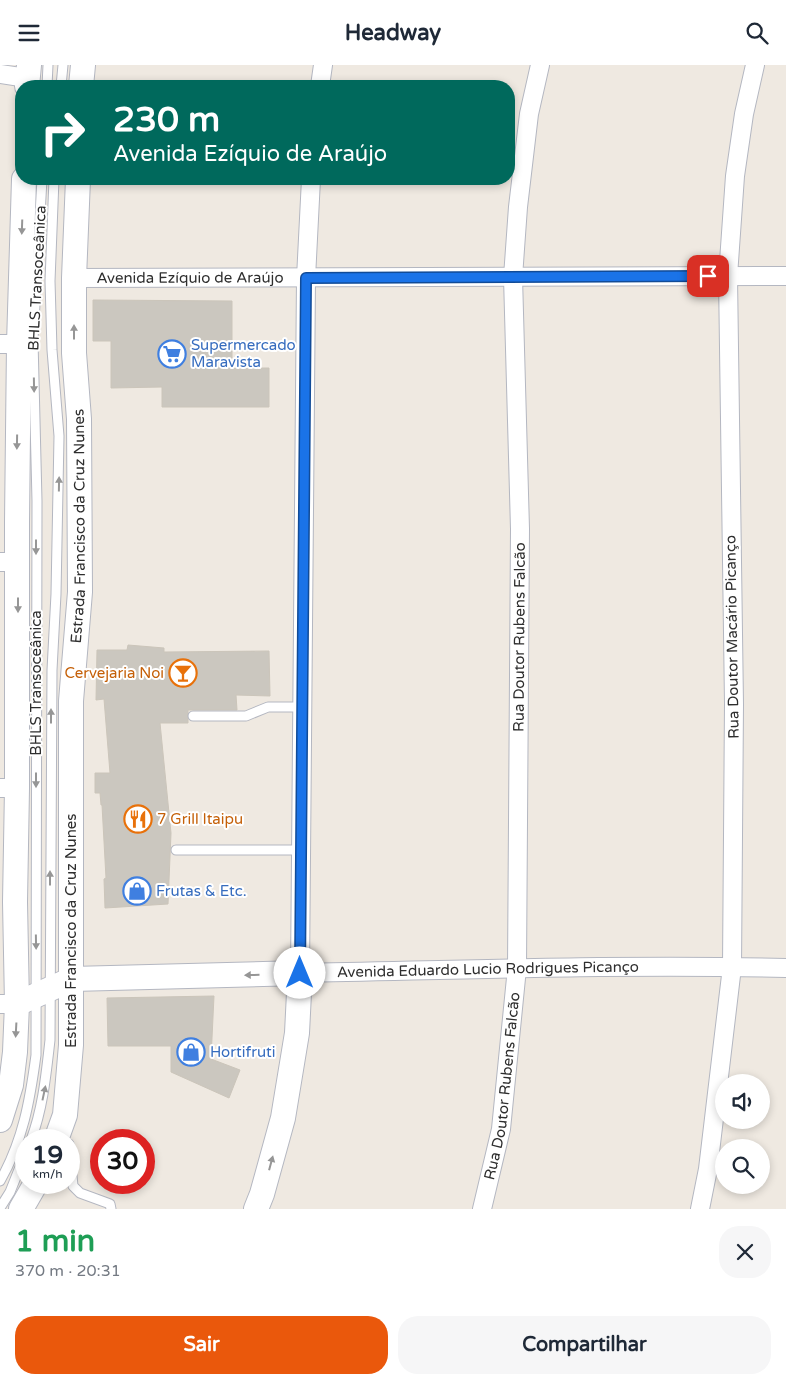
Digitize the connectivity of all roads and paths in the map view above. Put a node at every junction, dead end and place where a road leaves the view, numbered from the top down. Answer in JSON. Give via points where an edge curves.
{"nodes":[{"id":1,"x":48,"y":65,"type":"edge"},
{"id":2,"x":63,"y":65,"type":"edge"},
{"id":3,"x":83,"y":65,"type":"edge"},
{"id":4,"x":323,"y":65,"type":"edge"},
{"id":5,"x":540,"y":65,"type":"edge"},
{"id":6,"x":755,"y":65,"type":"edge"},
{"id":7,"x":0,"y":75,"type":"edge"},
{"id":8,"x":32,"y":79,"type":"edge"},
{"id":9,"x":62,"y":80,"type":"edge"},
{"id":10,"x":82,"y":80,"type":"edge"},
{"id":11,"x":321,"y":80,"type":"edge"},
{"id":12,"x":23,"y":185,"type":"edge"},
{"id":13,"x":42,"y":185,"type":"edge"},
{"id":14,"x":54,"y":185,"type":"edge"},
{"id":15,"x":78,"y":185,"type":"edge"},
{"id":16,"x":311,"y":185,"type":"edge"},
{"id":17,"x":728,"y":276,"type":"junction"},
{"id":18,"x":786,"y":276,"type":"edge"},
{"id":19,"x":513,"y":277,"type":"junction"},
{"id":20,"x":74,"y":278,"type":"junction"},
{"id":21,"x":306,"y":278,"type":"junction"},
{"id":22,"x":9,"y":344,"type":"edge"},
{"id":23,"x":9,"y":562,"type":"edge"},
{"id":24,"x":302,"y":707,"type":"junction"},
{"id":25,"x":193,"y":716,"type":"dead end"},
{"id":26,"x":8,"y":788,"type":"edge"},
{"id":27,"x":176,"y":850,"type":"dead end"},
{"id":28,"x":301,"y":850,"type":"junction"},
{"id":29,"x":732,"y":967,"type":"junction"},
{"id":30,"x":517,"y":968,"type":"junction"},
{"id":31,"x":786,"y":968,"type":"edge"},
{"id":32,"x":300,"y":973,"type":"junction"},
{"id":33,"x":72,"y":979,"type":"junction"},
{"id":34,"x":26,"y":998,"type":"edge"},
{"id":35,"x":66,"y":1115,"type":"junction"},
{"id":36,"x":0,"y":1120,"type":"edge"},
{"id":37,"x":35,"y":1129,"type":"edge"},
{"id":38,"x":60,"y":1129,"type":"edge"},
{"id":39,"x":67,"y":1129,"type":"edge"},
{"id":40,"x":15,"y":1180,"type":"edge"},
{"id":41,"x":0,"y":1181,"type":"edge"},
{"id":42,"x":80,"y":1193,"type":"edge"},
{"id":43,"x":31,"y":1194,"type":"edge"},
{"id":44,"x":0,"y":1208,"type":"edge"},
{"id":45,"x":21,"y":1209,"type":"edge"},
{"id":46,"x":112,"y":1209,"type":"edge"},
{"id":47,"x":256,"y":1209,"type":"edge"},
{"id":48,"x":482,"y":1209,"type":"edge"},
{"id":49,"x":700,"y":1209,"type":"edge"}],
"edges":[{"from":1,"to":8,"type":"lane"},
{"from":2,"to":9,"type":"lane"},
{"from":3,"to":10,"type":"main road"},
{"from":4,"to":11,"type":"street"},
{"from":5,"to":19,"type":"street","name":"Rua Doutor Rubens Falcão","via":[[529,114]]},
{"from":6,"to":17,"type":"street","name":"Rua Doutor Macário Picanço","via":[[735,176]]},
{"from":7,"to":8,"type":"street"},
{"from":12,"to":22,"type":"main road","one_way":true},
{"from":13,"to":34,"type":"lane","name":"BHLS Transoceânica","one_way":true,"via":[[33,340],[37,501]]},
{"from":34,"to":14,"type":"lane","name":"BHLS Transoceânica","one_way":true,"via":[[56,594],[60,436],[50,281]]},
{"from":15,"to":20,"type":"main road","name":"Estrada Francisco da Cruz Nunes"},
{"from":16,"to":21,"type":"street"},
{"from":17,"to":18,"type":"street","name":"Avenida Ezíquio de Araújo"},
{"from":17,"to":19,"type":"street","name":"Avenida Ezíquio de Araújo"},
{"from":17,"to":29,"type":"street","name":"Rua Doutor Macário Picanço","via":[[734,704]]},
{"from":19,"to":21,"type":"street","name":"Avenida Ezíquio de Araújo"},
{"from":19,"to":30,"type":"street","name":"Rua Doutor Rubens Falcão","via":[[520,529]]},
{"from":20,"to":21,"type":"street","name":"Avenida Ezíquio de Araújo"},
{"from":33,"to":20,"type":"main road","name":"Estrada Francisco da Cruz Nunes","one_way":true,"via":[[71,701],[80,592]]},
{"from":21,"to":24,"type":"street"},
{"from":22,"to":23,"type":"main road","one_way":true,"via":[[17,522]]},
{"from":23,"to":26,"type":"main road","one_way":true},
{"from":24,"to":25,"type":"lane","via":[[268,707],[246,716]]},
{"from":24,"to":28,"type":"street"},
{"from":26,"to":34,"type":"main road","via":[[15,902]]},
{"from":27,"to":28,"type":"lane"},
{"from":28,"to":32,"type":"street"},
{"from":29,"to":30,"type":"street","name":"Avenida Eduardo Lucio Rodrigues Picanço"},
{"from":29,"to":31,"type":"street","name":"Avenida Eduardo Lucio Rodrigues Picanço"},
{"from":29,"to":49,"type":"street","name":"Rua Doutor Macário Picanço","via":[[708,1169]]},
{"from":30,"to":32,"type":"street","name":"Avenida Eduardo Lucio Rodrigues Picanço"},
{"from":30,"to":48,"type":"street","name":"Rua Doutor Rubens Falcão","via":[[501,1129]]},
{"from":32,"to":33,"type":"main road","name":"Avenida Eduardo Lucio Rodrigues Picanço","one_way":true},
{"from":47,"to":32,"type":"main road","one_way":true,"via":[[283,1118],[297,1033]]},
{"from":33,"to":34,"type":"main road"},
{"from":33,"to":35,"type":"main road","name":"Estrada Francisco da Cruz Nunes"},
{"from":34,"to":36,"type":"main road","one_way":true,"via":[[11,1085]]},
{"from":37,"to":34,"type":"lane","name":"BHLS Transoceânica","one_way":true,"via":[[46,1084],[50,1040]]},
{"from":34,"to":41,"type":"lane","name":"BHLS Transoceânica","via":[[36,1055],[22,1132]]},
{"from":35,"to":38,"type":"main road","name":"Estrada Francisco da Cruz Nunes"},
{"from":35,"to":39,"type":"lane"},
{"from":40,"to":44,"type":"lane"},
{"from":42,"to":46,"type":"lane","via":[[110,1204]]},
{"from":43,"to":45,"type":"main road"}]}
